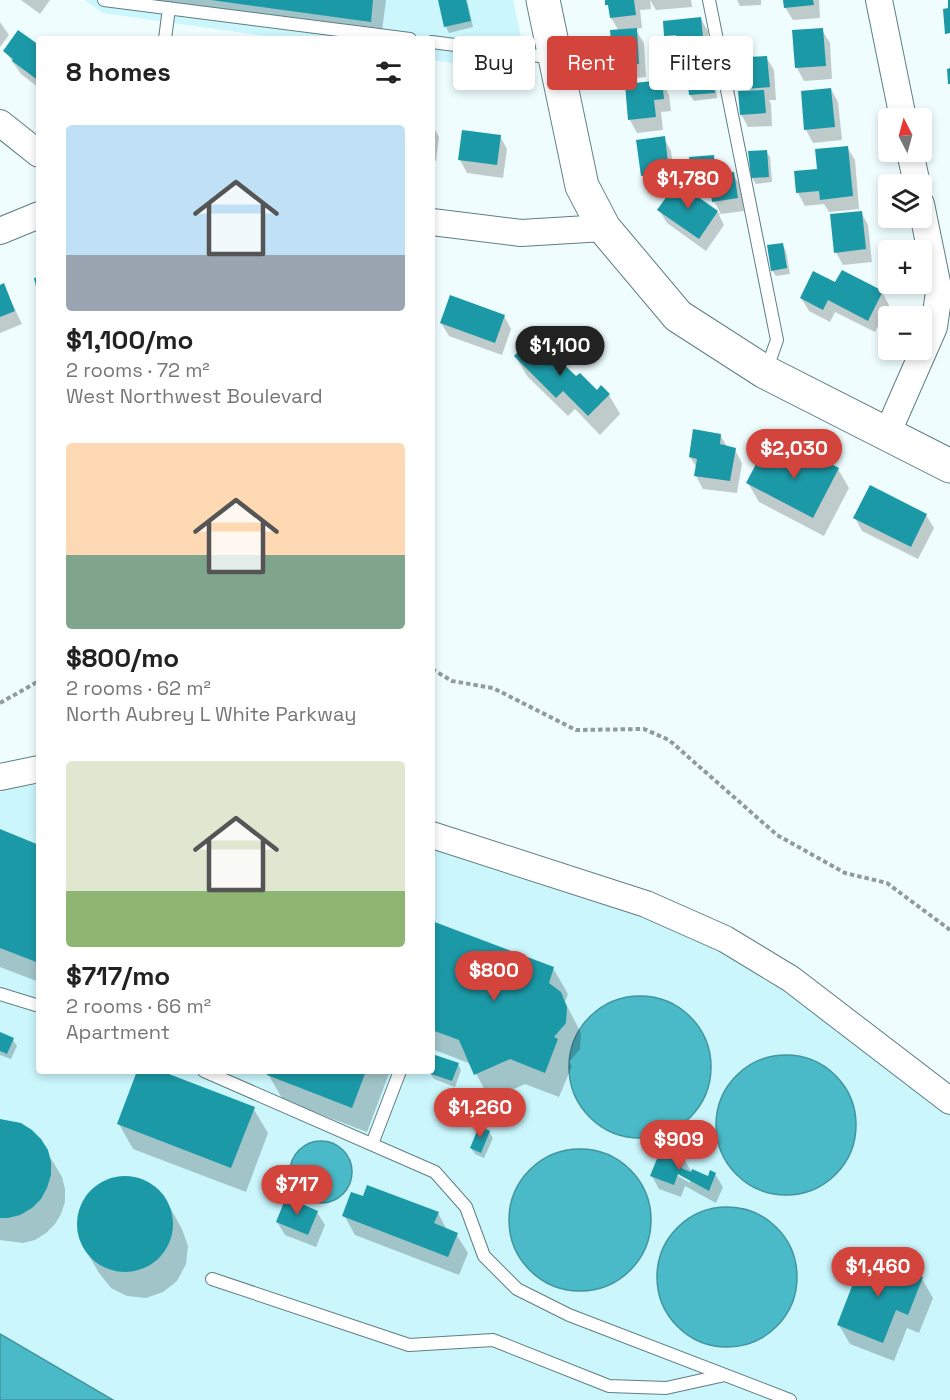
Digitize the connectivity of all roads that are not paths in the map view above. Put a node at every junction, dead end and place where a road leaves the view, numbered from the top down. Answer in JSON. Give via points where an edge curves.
{"nodes":[{"id":1,"x":104,"y":0,"type":"edge"},
{"id":2,"x":543,"y":0,"type":"edge"},
{"id":3,"x":709,"y":0,"type":"edge"},
{"id":4,"x":879,"y":0,"type":"edge"},
{"id":5,"x":169,"y":8,"type":"junction"},
{"id":6,"x":165,"y":36,"type":"edge"},
{"id":7,"x":387,"y":36,"type":"edge"},
{"id":8,"x":550,"y":36,"type":"edge"},
{"id":9,"x":435,"y":42,"type":"edge"},
{"id":10,"x":547,"y":57,"type":"edge"},
{"id":11,"x":562,"y":90,"type":"edge"},
{"id":12,"x":901,"y":108,"type":"edge"},
{"id":13,"x":0,"y":123,"type":"edge"},
{"id":14,"x":36,"y":152,"type":"edge"},
{"id":15,"x":36,"y":216,"type":"edge"},
{"id":16,"x":435,"y":222,"type":"edge"},
{"id":17,"x":604,"y":228,"type":"junction"},
{"id":18,"x":928,"y":228,"type":"edge"},
{"id":19,"x":0,"y":231,"type":"edge"},
{"id":20,"x":945,"y":292,"type":"edge"},
{"id":21,"x":765,"y":372,"type":"junction"},
{"id":22,"x":887,"y":434,"type":"junction"},
{"id":23,"x":950,"y":466,"type":"edge"},
{"id":24,"x":36,"y":770,"type":"edge"},
{"id":25,"x":0,"y":777,"type":"edge"},
{"id":26,"x":435,"y":836,"type":"edge"},
{"id":27,"x":0,"y":994,"type":"edge"},
{"id":28,"x":36,"y":1005,"type":"edge"},
{"id":29,"x":211,"y":1074,"type":"edge"},
{"id":30,"x":399,"y":1074,"type":"edge"},
{"id":31,"x":950,"y":1101,"type":"edge"},
{"id":32,"x":372,"y":1144,"type":"junction"},
{"id":33,"x":212,"y":1278,"type":"dead end"},
{"id":34,"x":725,"y":1375,"type":"junction"},
{"id":35,"x":790,"y":1400,"type":"edge"}],
"edges":[{"from":1,"to":5,"type":"lane"},
{"from":2,"to":8,"type":"main road"},
{"from":3,"to":21,"type":"lane","via":[[777,340]]},
{"from":4,"to":12,"type":"street"},
{"from":5,"to":6,"type":"lane"},
{"from":5,"to":7,"type":"lane"},
{"from":9,"to":10,"type":"lane"},
{"from":11,"to":17,"type":"main road","via":[[582,186]]},
{"from":13,"to":14,"type":"street"},
{"from":15,"to":19,"type":"street"},
{"from":16,"to":17,"type":"street","via":[[521,233]]},
{"from":17,"to":21,"type":"main road","via":[[678,316]]},
{"from":18,"to":20,"type":"street"},
{"from":20,"to":22,"type":"street","via":[[934,327]]},
{"from":21,"to":22,"type":"main road"},
{"from":22,"to":23,"type":"main road"},
{"from":24,"to":25,"type":"street"},
{"from":26,"to":31,"type":"street","via":[[646,904],[725,939],[791,979]]},
{"from":27,"to":28,"type":"lane"},
{"from":29,"to":32,"type":"lane"},
{"from":30,"to":32,"type":"lane"},
{"from":32,"to":34,"type":"lane","via":[[435,1172],[466,1207],[484,1257],[517,1290],[569,1316]]},
{"from":33,"to":34,"type":"lane","via":[[409,1345],[494,1340],[609,1386],[666,1388]]},
{"from":34,"to":35,"type":"lane"}]}
